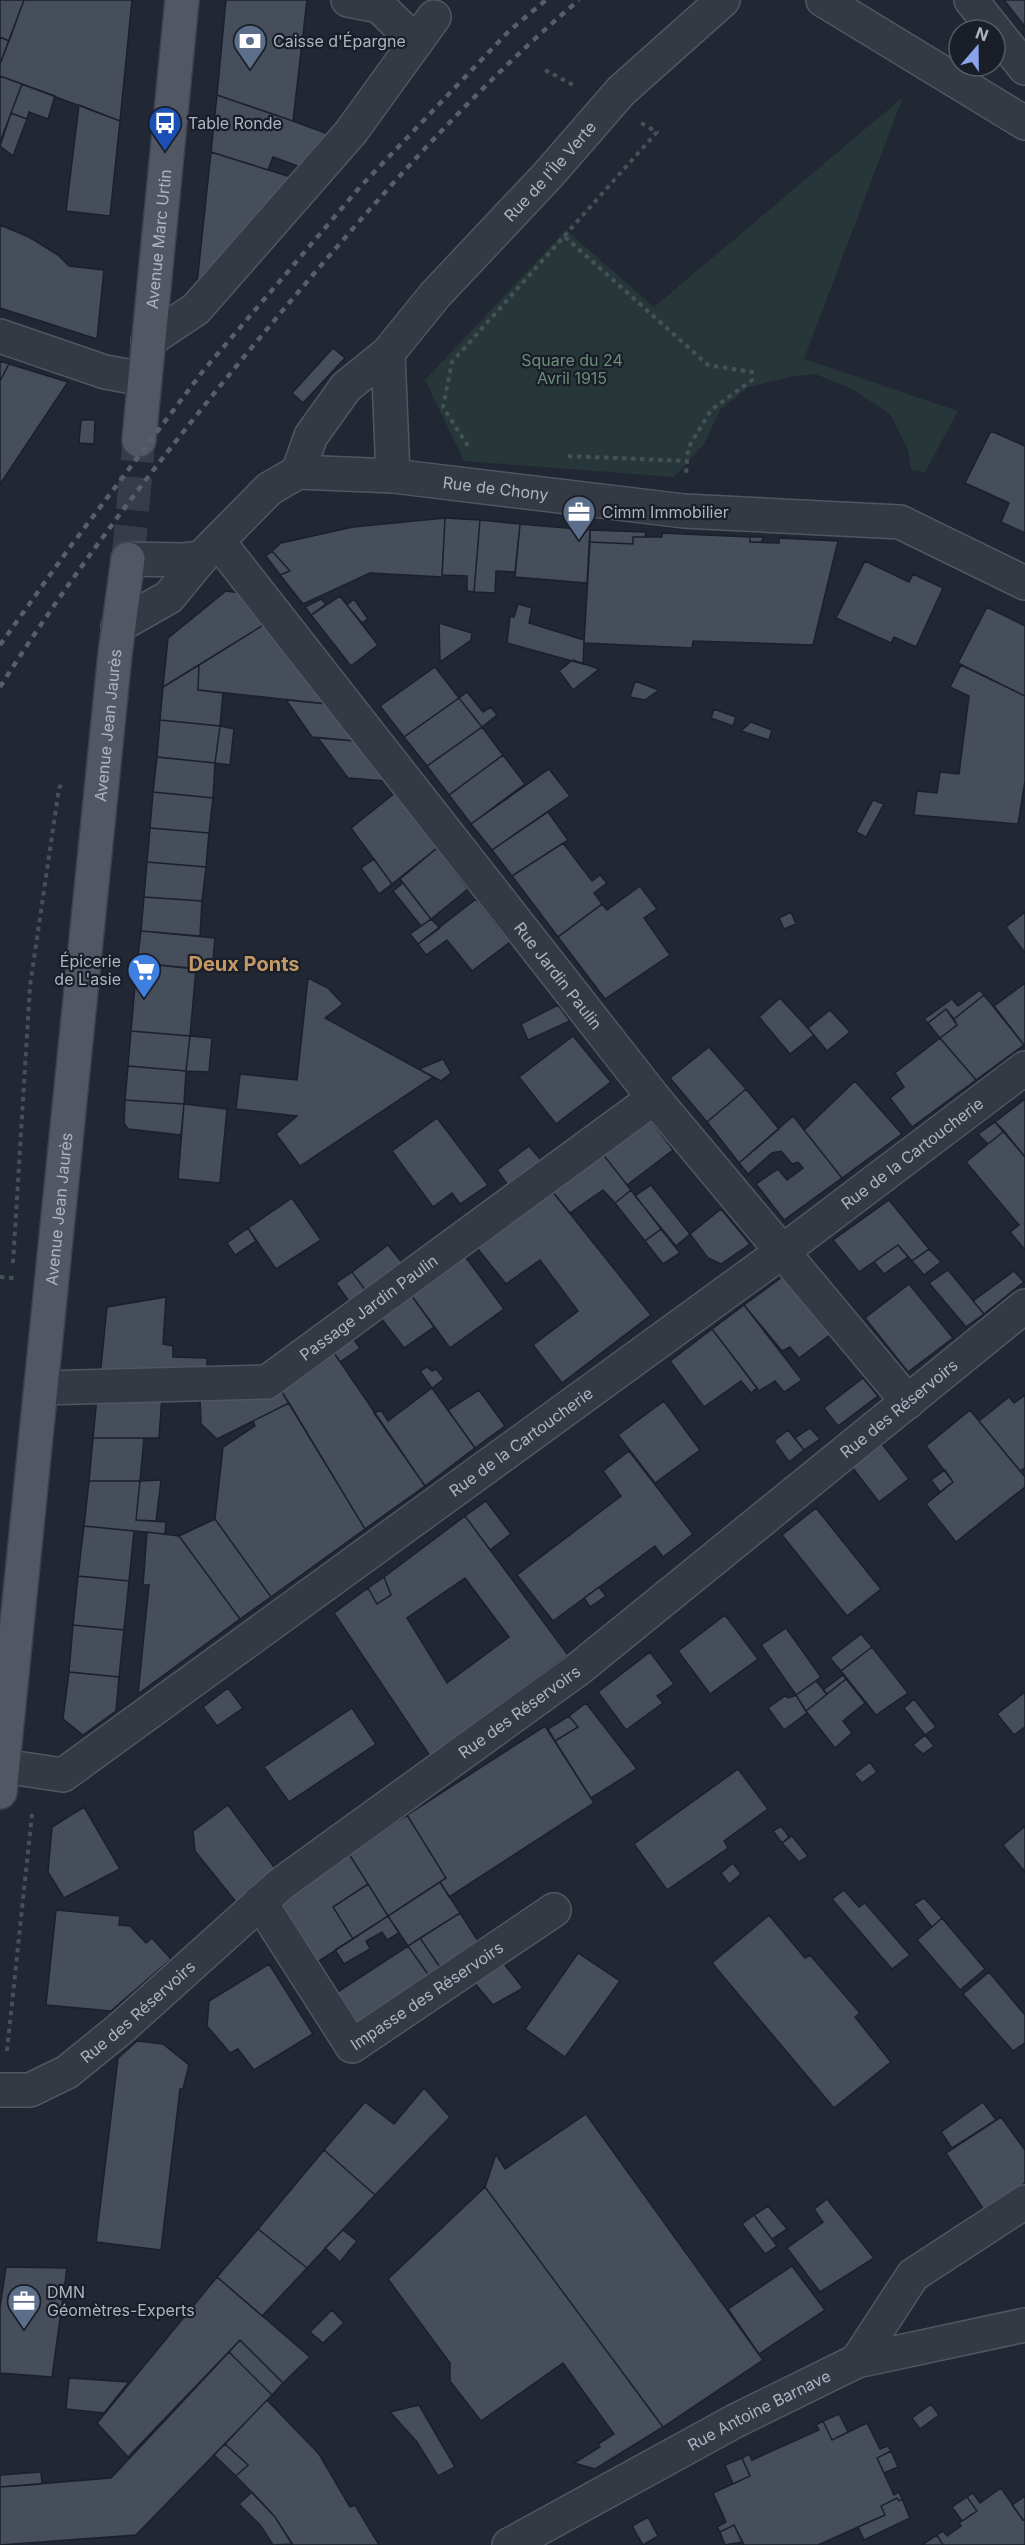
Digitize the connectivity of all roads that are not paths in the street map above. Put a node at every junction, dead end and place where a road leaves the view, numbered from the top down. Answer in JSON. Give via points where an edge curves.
{"nodes":[{"id":1,"x":182,"y":0,"type":"edge"},
{"id":2,"x":348,"y":0,"type":"edge"},
{"id":3,"x":723,"y":0,"type":"edge"},
{"id":4,"x":823,"y":0,"type":"edge"},
{"id":5,"x":971,"y":0,"type":"edge"},
{"id":6,"x":1025,"y":68,"type":"edge"},
{"id":7,"x":1025,"y":123,"type":"edge"},
{"id":8,"x":0,"y":336,"type":"edge"},
{"id":9,"x":148,"y":341,"type":"junction"},
{"id":10,"x":388,"y":353,"type":"junction"},
{"id":11,"x":144,"y":380,"type":"junction"},
{"id":12,"x":139,"y":441,"type":"tunnel mouth"},
{"id":13,"x":298,"y":472,"type":"junction"},
{"id":14,"x":393,"y":476,"type":"junction"},
{"id":15,"x":210,"y":549,"type":"junction"},
{"id":16,"x":128,"y":559,"type":"joint"},
{"id":17,"x":1025,"y":584,"type":"edge"},
{"id":18,"x":118,"y":626,"type":"junction"},
{"id":19,"x":1025,"y":1068,"type":"edge"},
{"id":20,"x":654,"y":1098,"type":"junction"},
{"id":21,"x":783,"y":1251,"type":"junction"},
{"id":22,"x":1025,"y":1306,"type":"edge"},
{"id":23,"x":41,"y":1388,"type":"junction"},
{"id":24,"x":908,"y":1402,"type":"junction"},
{"id":25,"x":1,"y":1779,"type":"edge"},
{"id":26,"x":260,"y":1902,"type":"junction"},
{"id":27,"x":554,"y":1910,"type":"dead end"},
{"id":28,"x":0,"y":2090,"type":"edge"},
{"id":29,"x":1025,"y":2202,"type":"edge"},
{"id":30,"x":1025,"y":2325,"type":"edge"},
{"id":31,"x":857,"y":2361,"type":"junction"},
{"id":32,"x":509,"y":2545,"type":"edge"}],
"edges":[{"from":1,"to":9,"type":"main road","name":"Avenue Marc Urtin"},
{"from":2,"to":9,"type":"street","via":[[379,6],[425,30],[351,132],[196,309]]},
{"from":3,"to":10,"type":"street","name":"Rue de l'Île Verte","via":[[609,105],[435,295]]},
{"from":4,"to":7,"type":"street"},
{"from":5,"to":6,"type":"street"},
{"from":8,"to":11,"type":"street","via":[[105,372]]},
{"from":9,"to":11,"type":"main road","name":"Avenue Marc Urtin"},
{"from":10,"to":13,"type":"street","name":"Rue de l'Île Verte","via":[[346,387],[311,436]]},
{"from":10,"to":14,"type":"street"},
{"from":11,"to":12,"type":"main road","name":"Avenue Marc Urtin"},
{"from":13,"to":14,"type":"street","name":"Rue de Chony"},
{"from":13,"to":15,"type":"street","via":[[269,489]]},
{"from":14,"to":17,"type":"street","name":"Rue de Chony","via":[[684,511],[900,522]]},
{"from":15,"to":16,"type":"street","via":[[184,560]]},
{"from":15,"to":18,"type":"street","via":[[169,597]]},
{"from":15,"to":20,"type":"street","name":"Rue Jardin Paulin"},
{"from":16,"to":18,"type":"main road"},
{"from":18,"to":23,"type":"main road","name":"Avenue Jean Jaurès"},
{"from":19,"to":21,"type":"street","name":"Rue de la Cartoucherie"},
{"from":20,"to":21,"type":"street","name":"Rue Jardin Paulin"},
{"from":20,"to":23,"type":"street","name":"Passage Jardin Paulin","via":[[267,1382]]},
{"from":21,"to":24,"type":"street","name":"Rue Jardin Paulin"},
{"from":21,"to":25,"type":"street","name":"Rue de la Cartoucherie","via":[[63,1775]]},
{"from":22,"to":24,"type":"street","name":"Rue des Réservoirs"},
{"from":23,"to":25,"type":"main road","name":"Avenue Jean Jaurès"},
{"from":24,"to":26,"type":"street","name":"Rue des Réservoirs","via":[[577,1670]]},
{"from":26,"to":27,"type":"street","name":"Impasse des Réservoirs","via":[[352,2046]]},
{"from":26,"to":28,"type":"street","name":"Rue des Réservoirs","via":[[67,2072],[30,2090]]},
{"from":29,"to":31,"type":"street","via":[[913,2275]]},
{"from":30,"to":31,"type":"street","name":"Rue Antoine Barnave"},
{"from":31,"to":32,"type":"street","name":"Rue Antoine Barnave","via":[[735,2421]]}]}
